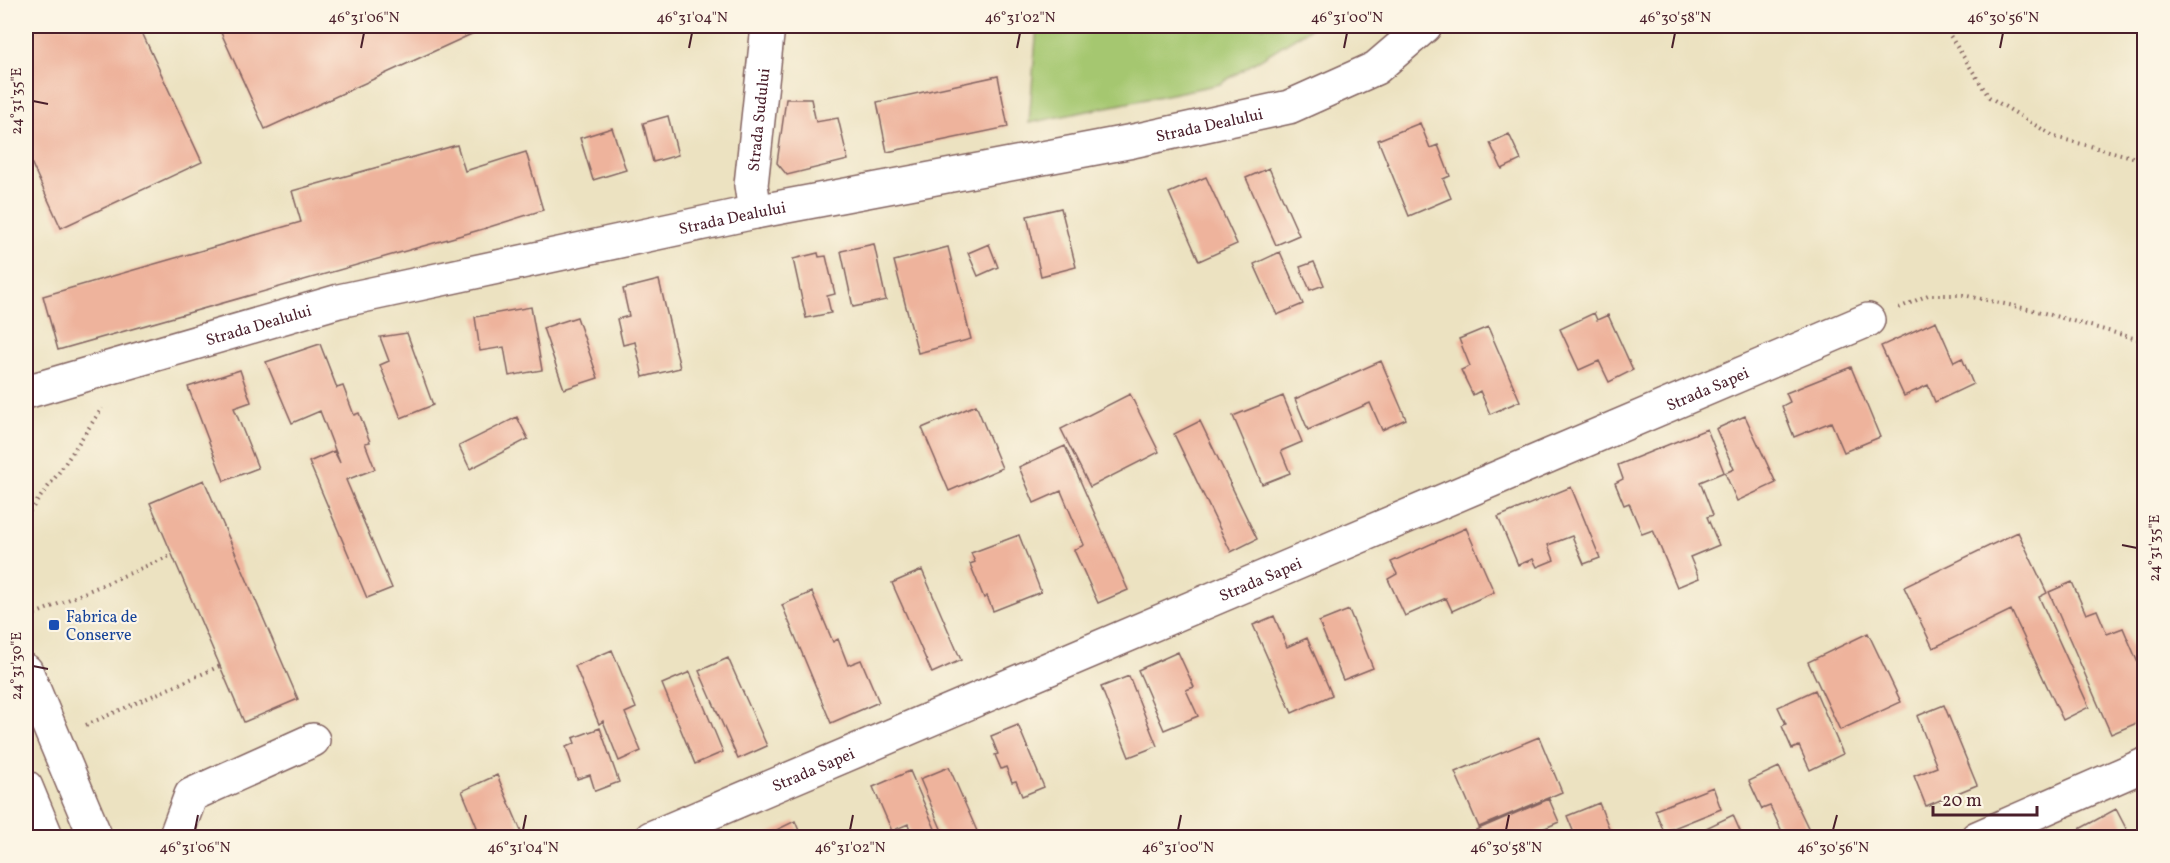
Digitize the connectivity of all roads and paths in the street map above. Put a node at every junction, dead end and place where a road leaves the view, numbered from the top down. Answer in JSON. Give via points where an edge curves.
{"nodes":[{"id":1,"x":768,"y":26,"type":"edge"},
{"id":2,"x":1425,"y":26,"type":"edge"},
{"id":3,"x":1944,"y":26,"type":"edge"},
{"id":4,"x":2145,"y":160,"type":"edge"},
{"id":5,"x":755,"y":213,"type":"junction"},
{"id":6,"x":1868,"y":320,"type":"joint"},
{"id":7,"x":2145,"y":341,"type":"edge"},
{"id":8,"x":26,"y":392,"type":"edge"},
{"id":9,"x":102,"y":408,"type":"dead end"},
{"id":10,"x":26,"y":516,"type":"edge"},
{"id":11,"x":172,"y":555,"type":"dead end"},
{"id":12,"x":35,"y":614,"type":"dead end"},
{"id":13,"x":220,"y":666,"type":"dead end"},
{"id":14,"x":26,"y":670,"type":"edge"},
{"id":15,"x":83,"y":726,"type":"dead end"},
{"id":16,"x":313,"y":740,"type":"dead end"},
{"id":17,"x":2145,"y":765,"type":"edge"},
{"id":18,"x":26,"y":787,"type":"edge"},
{"id":19,"x":47,"y":837,"type":"edge"},
{"id":20,"x":96,"y":837,"type":"edge"},
{"id":21,"x":175,"y":837,"type":"edge"},
{"id":22,"x":651,"y":837,"type":"edge"},
{"id":23,"x":1977,"y":837,"type":"edge"}],
"edges":[{"from":1,"to":5,"type":"street","name":"Strada Sudului","via":[[751,185]]},
{"from":2,"to":5,"type":"street","name":"Strada Dealului","via":[[1376,68],[1289,106],[1133,141]]},
{"from":3,"to":4,"type":"path","via":[[1989,97],[2055,137]]},
{"from":5,"to":8,"type":"street","name":"Strada Dealului","via":[[339,301]]},
{"from":6,"to":7,"type":"path","via":[[1928,295],[1963,295]]},
{"from":6,"to":22,"type":"street","name":"Strada Sapei"},
{"from":9,"to":10,"type":"path"},
{"from":11,"to":12,"type":"path"},
{"from":13,"to":15,"type":"path"},
{"from":14,"to":20,"type":"street"},
{"from":16,"to":21,"type":"street","via":[[191,795]]},
{"from":17,"to":23,"type":"street"},
{"from":18,"to":19,"type":"street"}]}
